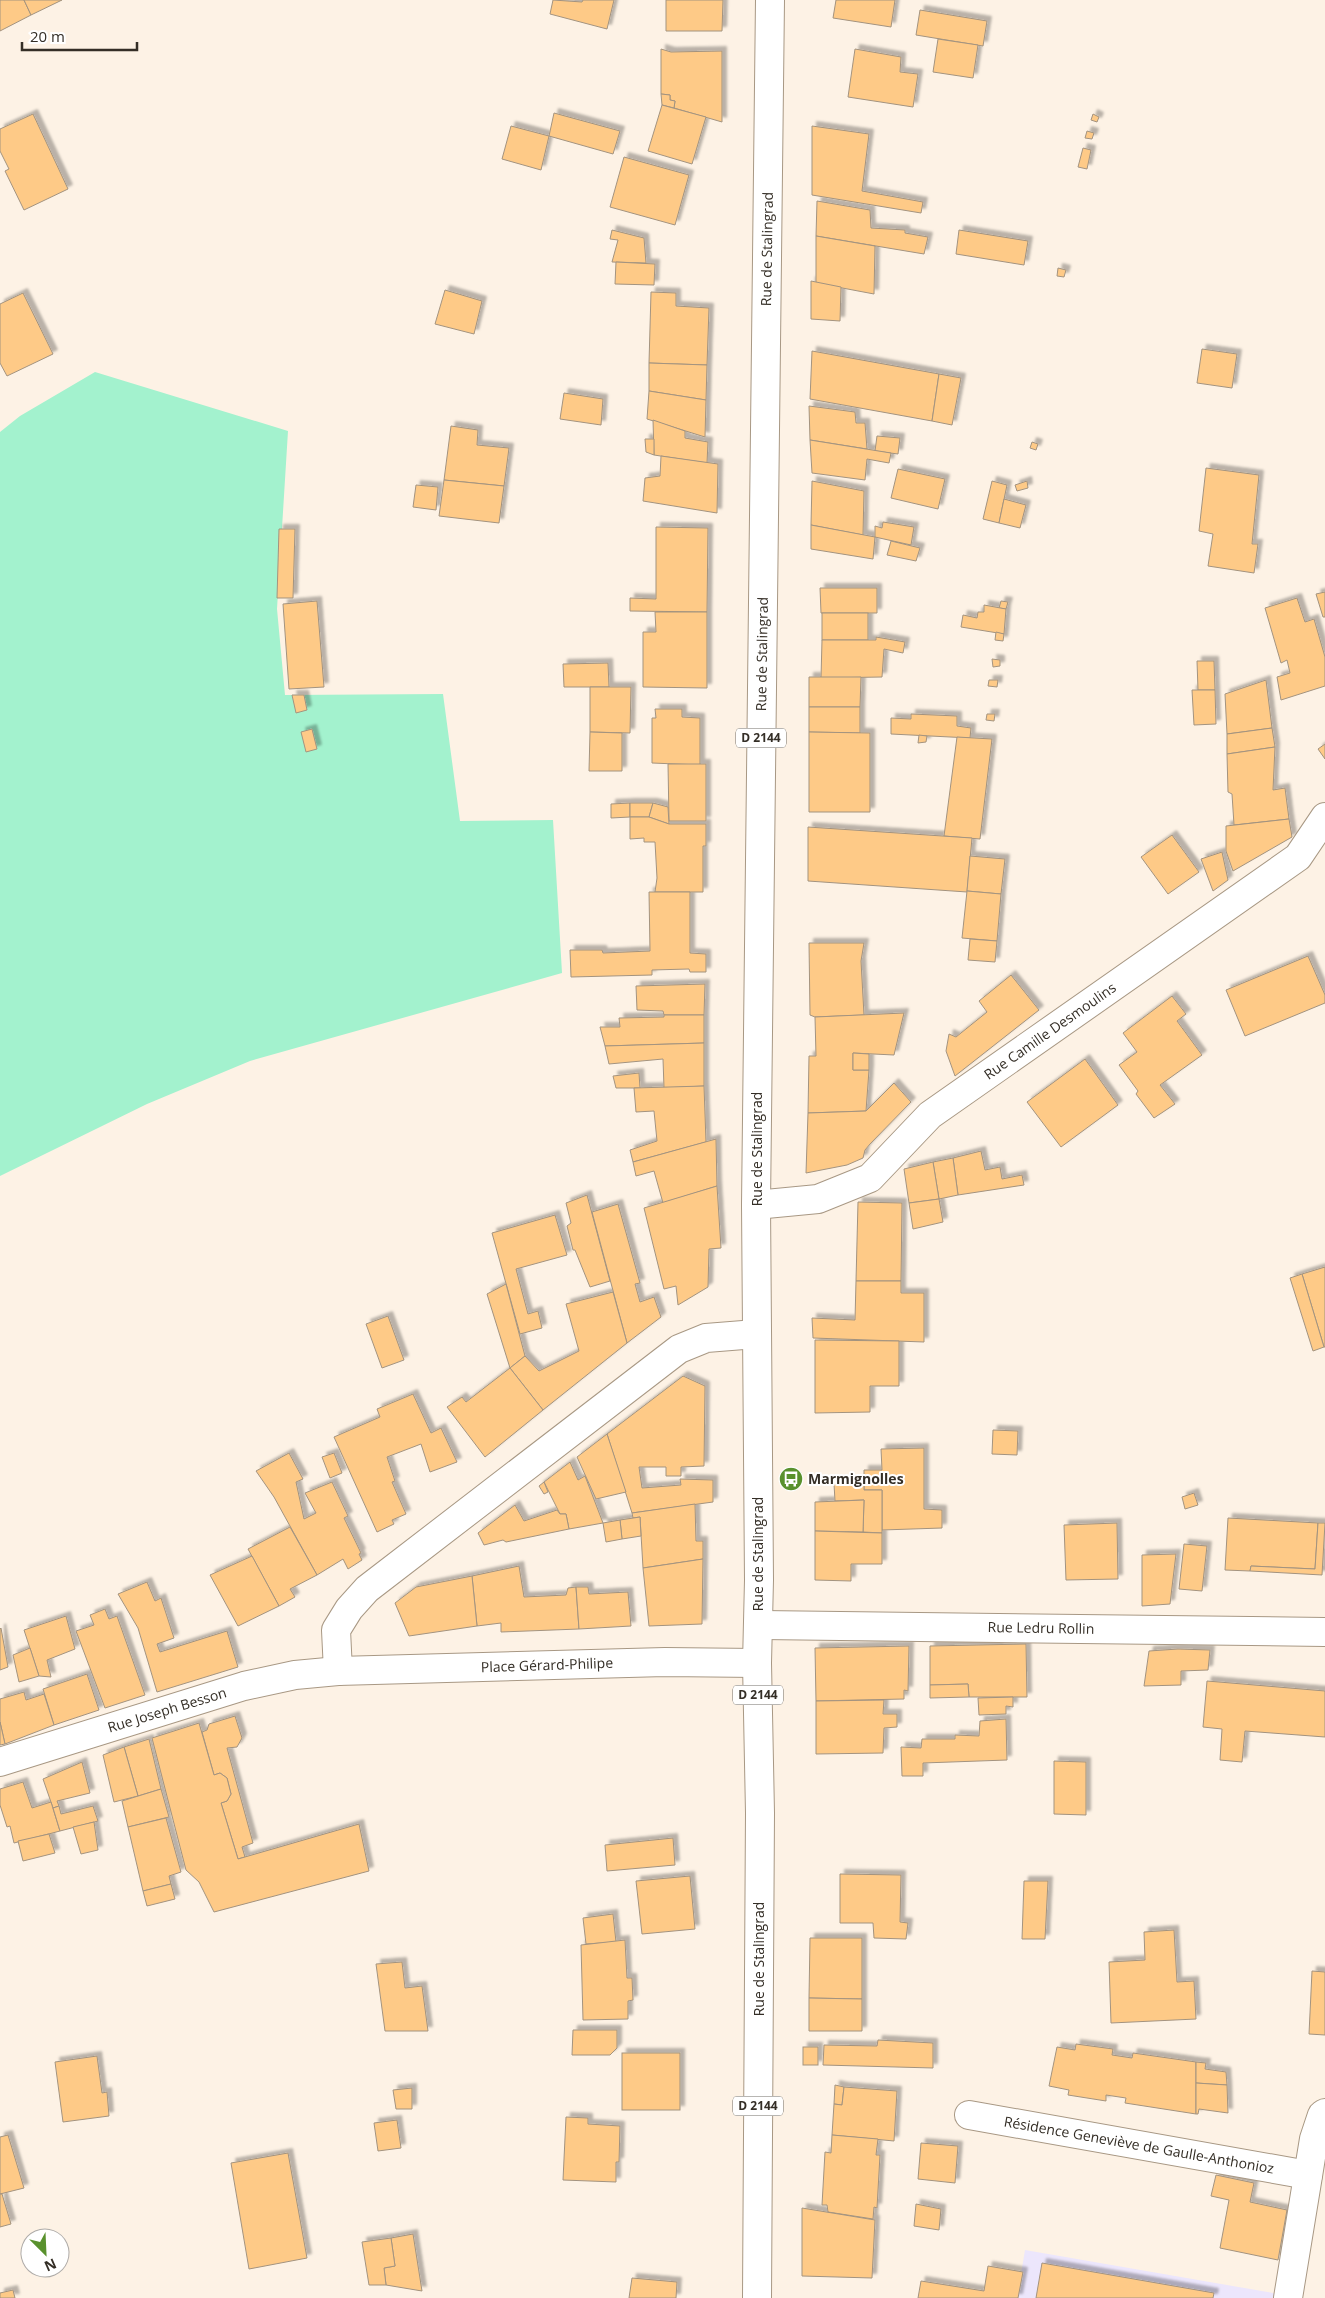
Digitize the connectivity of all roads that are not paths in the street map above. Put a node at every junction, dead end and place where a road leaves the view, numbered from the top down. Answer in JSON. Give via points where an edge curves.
{"nodes":[{"id":1,"x":770,"y":0,"type":"edge"},
{"id":2,"x":1325,"y":817,"type":"edge"},
{"id":3,"x":756,"y":1205,"type":"junction"},
{"id":4,"x":756,"y":1334,"type":"junction"},
{"id":5,"x":758,"y":1625,"type":"junction"},
{"id":6,"x":1325,"y":1632,"type":"edge"},
{"id":7,"x":757,"y":1663,"type":"junction"},
{"id":8,"x":338,"y":1671,"type":"junction"},
{"id":9,"x":0,"y":1762,"type":"edge"},
{"id":10,"x":1325,"y":2113,"type":"edge"},
{"id":11,"x":969,"y":2115,"type":"dead end"},
{"id":12,"x":1308,"y":2175,"type":"junction"},
{"id":13,"x":757,"y":2298,"type":"edge"},
{"id":14,"x":1288,"y":2298,"type":"edge"}],
"edges":[{"from":1,"to":3,"type":"street","name":"Rue de Stalingrad","number":"D 2144"},
{"from":2,"to":3,"type":"street","name":"Rue Camille Desmoulins","via":[[1298,857],[930,1115],[870,1178],[818,1199]]},
{"from":3,"to":4,"type":"street","name":"Rue de Stalingrad","number":"D 2144"},
{"from":4,"to":5,"type":"street","name":"Rue de Stalingrad","number":"D 2144"},
{"from":4,"to":8,"type":"street","via":[[706,1338],[679,1349],[367,1589],[336,1630]]},
{"from":5,"to":6,"type":"street","name":"Rue Ledru Rollin"},
{"from":5,"to":7,"type":"street","name":"Rue de Stalingrad","number":"D 2144"},
{"from":7,"to":8,"type":"street","name":"Place Gérard-Philipe","via":[[664,1662]]},
{"from":7,"to":13,"type":"street","name":"Rue de Stalingrad","number":"D 2144","via":[[760,1813]]},
{"from":8,"to":9,"type":"street","name":"Rue Joseph Besson","via":[[295,1675],[244,1686]]},
{"from":10,"to":12,"type":"street","via":[[1314,2139]]},
{"from":11,"to":12,"type":"street","name":"Résidence Geneviève de Gaulle-Anthonioz"},
{"from":12,"to":14,"type":"street"}]}
